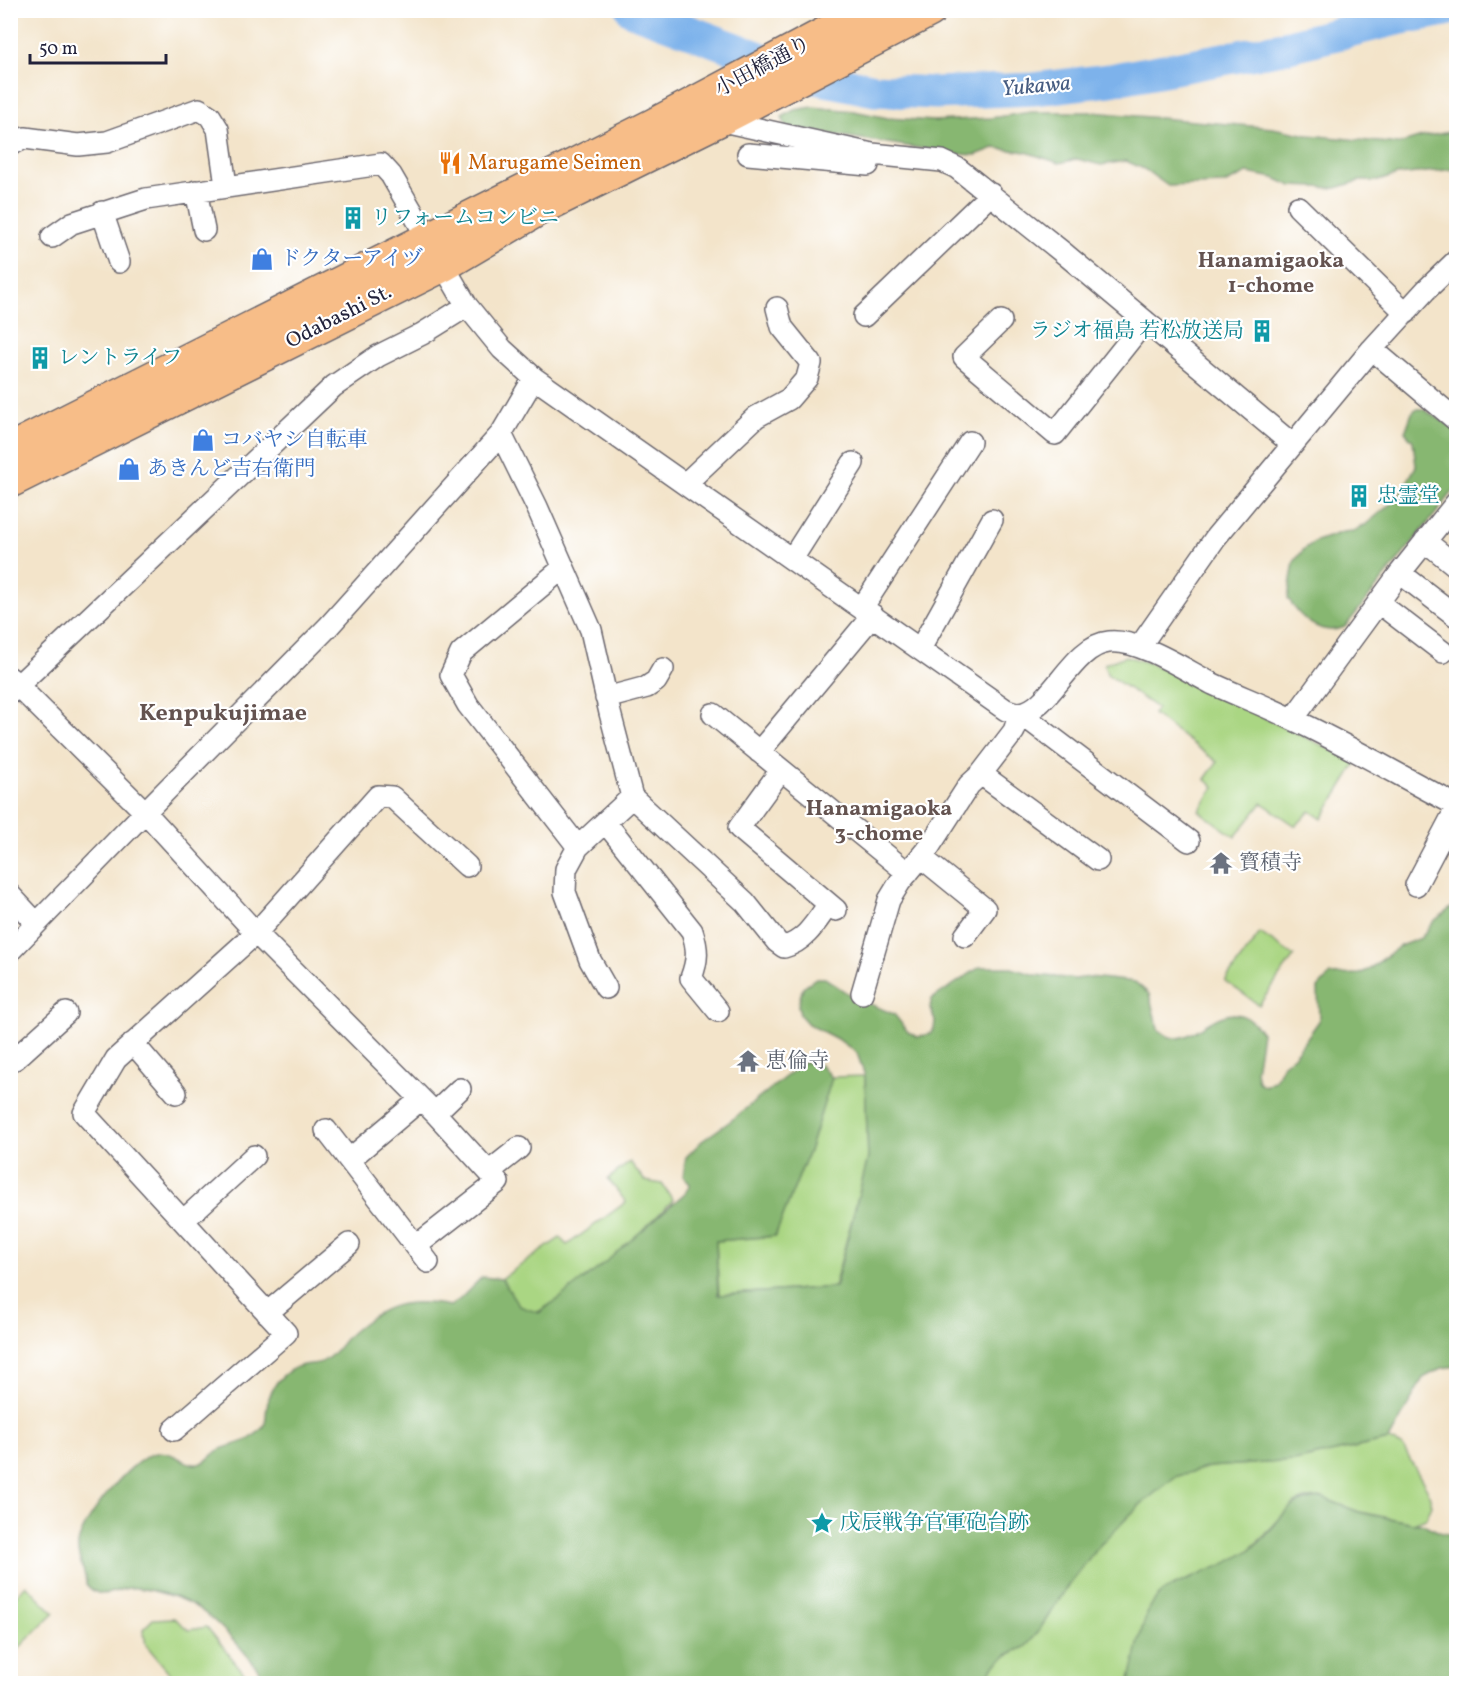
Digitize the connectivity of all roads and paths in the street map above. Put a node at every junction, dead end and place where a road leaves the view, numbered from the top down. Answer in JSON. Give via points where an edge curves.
{"nodes":[{"id":1,"x":930,"y":10,"type":"edge"},
{"id":2,"x":869,"y":11,"type":"edge"},
{"id":3,"x":712,"y":114,"type":"junction"},
{"id":4,"x":10,"y":145,"type":"edge"},
{"id":5,"x":748,"y":154,"type":"dead end"},
{"id":6,"x":951,"y":166,"type":"junction"},
{"id":7,"x":226,"y":186,"type":"junction"},
{"id":8,"x":196,"y":191,"type":"junction"},
{"id":9,"x":991,"y":194,"type":"junction"},
{"id":10,"x":1298,"y":207,"type":"dead end"},
{"id":11,"x":102,"y":212,"type":"junction"},
{"id":12,"x":204,"y":230,"type":"dead end"},
{"id":13,"x":52,"y":237,"type":"dead end"},
{"id":14,"x":435,"y":252,"type":"junction"},
{"id":15,"x":1456,"y":261,"type":"edge"},
{"id":16,"x":119,"y":262,"type":"dead end"},
{"id":17,"x":467,"y":306,"type":"junction"},
{"id":18,"x":777,"y":308,"type":"dead end"},
{"id":19,"x":1406,"y":313,"type":"junction"},
{"id":20,"x":864,"y":316,"type":"dead end"},
{"id":21,"x":1001,"y":321,"type":"dead end"},
{"id":22,"x":1145,"y":321,"type":"junction"},
{"id":23,"x":1372,"y":349,"type":"junction"},
{"id":24,"x":534,"y":378,"type":"junction"},
{"id":25,"x":1456,"y":420,"type":"edge"},
{"id":26,"x":501,"y":434,"type":"junction"},
{"id":27,"x":970,"y":442,"type":"dead end"},
{"id":28,"x":1292,"y":444,"type":"junction"},
{"id":29,"x":10,"y":450,"type":"edge"},
{"id":30,"x":853,"y":463,"type":"dead end"},
{"id":31,"x":10,"y":481,"type":"edge"},
{"id":32,"x":685,"y":484,"type":"junction"},
{"id":33,"x":1456,"y":503,"type":"edge"},
{"id":34,"x":992,"y":520,"type":"dead end"},
{"id":35,"x":1425,"y":542,"type":"junction"},
{"id":36,"x":792,"y":559,"type":"junction"},
{"id":37,"x":1456,"y":566,"type":"edge"},
{"id":38,"x":563,"y":568,"type":"junction"},
{"id":39,"x":1400,"y":573,"type":"junction"},
{"id":40,"x":1379,"y":603,"type":"junction"},
{"id":41,"x":868,"y":612,"type":"junction"},
{"id":42,"x":1456,"y":616,"type":"edge"},
{"id":43,"x":1140,"y":646,"type":"junction"},
{"id":44,"x":920,"y":648,"type":"junction"},
{"id":45,"x":1443,"y":652,"type":"dead end"},
{"id":46,"x":663,"y":669,"type":"dead end"},
{"id":47,"x":13,"y":686,"type":"edge"},
{"id":48,"x":606,"y":698,"type":"junction"},
{"id":49,"x":1020,"y":713,"type":"junction"},
{"id":50,"x":713,"y":714,"type":"dead end"},
{"id":51,"x":1293,"y":719,"type":"junction"},
{"id":52,"x":759,"y":752,"type":"junction"},
{"id":53,"x":781,"y":770,"type":"junction"},
{"id":54,"x":981,"y":774,"type":"junction"},
{"id":55,"x":632,"y":797,"type":"junction"},
{"id":56,"x":1456,"y":807,"type":"edge"},
{"id":57,"x":145,"y":812,"type":"junction"},
{"id":58,"x":606,"y":824,"type":"junction"},
{"id":59,"x":1188,"y":841,"type":"dead end"},
{"id":60,"x":578,"y":847,"type":"junction"},
{"id":61,"x":1098,"y":860,"type":"dead end"},
{"id":62,"x":914,"y":865,"type":"junction"},
{"id":63,"x":467,"y":866,"type":"dead end"},
{"id":64,"x":1416,"y":885,"type":"dead end"},
{"id":65,"x":10,"y":894,"type":"edge"},
{"id":66,"x":36,"y":923,"type":"junction"},
{"id":67,"x":256,"y":933,"type":"junction"},
{"id":68,"x":964,"y":936,"type":"dead end"},
{"id":69,"x":10,"y":951,"type":"edge"},
{"id":70,"x":606,"y":988,"type":"dead end"},
{"id":71,"x":861,"y":993,"type":"dead end"},
{"id":72,"x":718,"y":1011,"type":"dead end"},
{"id":73,"x":66,"y":1013,"type":"dead end"},
{"id":74,"x":133,"y":1043,"type":"junction"},
{"id":75,"x":12,"y":1059,"type":"edge"},
{"id":76,"x":460,"y":1089,"type":"dead end"},
{"id":77,"x":176,"y":1093,"type":"dead end"},
{"id":78,"x":428,"y":1106,"type":"junction"},
{"id":79,"x":326,"y":1130,"type":"dead end"},
{"id":80,"x":519,"y":1148,"type":"dead end"},
{"id":81,"x":254,"y":1156,"type":"dead end"},
{"id":82,"x":350,"y":1159,"type":"junction"},
{"id":83,"x":490,"y":1171,"type":"junction"},
{"id":84,"x":183,"y":1221,"type":"junction"},
{"id":85,"x":350,"y":1244,"type":"dead end"},
{"id":86,"x":267,"y":1313,"type":"junction"},
{"id":87,"x":174,"y":1430,"type":"dead end"}],
"edges":[{"from":1,"to":3,"type":"main road","name":"小田橋通り"},
{"from":2,"to":3,"type":"main road","name":"小田橋通り"},
{"from":3,"to":6,"type":"street","via":[[872,154],[942,161]]},
{"from":3,"to":14,"type":"main road","name":"Odabashi St.","via":[[538,209]]},
{"from":4,"to":7,"type":"street","via":[[25,138],[78,145],[107,142],[199,109],[210,116],[218,129]]},
{"from":5,"to":6,"type":"street","via":[[949,172]]},
{"from":6,"to":9,"type":"street"},
{"from":7,"to":8,"type":"street"},
{"from":7,"to":14,"type":"street","via":[[381,164]]},
{"from":8,"to":11,"type":"street"},
{"from":8,"to":12,"type":"street"},
{"from":9,"to":20,"type":"street"},
{"from":9,"to":22,"type":"street"},
{"from":10,"to":19,"type":"street"},
{"from":11,"to":13,"type":"street","via":[[72,223]]},
{"from":11,"to":16,"type":"street"},
{"from":14,"to":17,"type":"street"},
{"from":14,"to":29,"type":"main road","name":"Odabashi St."},
{"from":14,"to":31,"type":"main road","name":"Odabashi St."},
{"from":15,"to":19,"type":"street"},
{"from":17,"to":24,"type":"street","via":[[502,349]]},
{"from":17,"to":47,"type":"street","via":[[378,356],[334,386]]},
{"from":18,"to":32,"type":"street","via":[[782,327],[811,363],[807,378],[789,399],[756,417]]},
{"from":19,"to":23,"type":"street"},
{"from":21,"to":22,"type":"street","via":[[964,357],[1055,434]]},
{"from":22,"to":28,"type":"street"},
{"from":23,"to":25,"type":"street"},
{"from":23,"to":28,"type":"street"},
{"from":24,"to":26,"type":"street"},
{"from":24,"to":32,"type":"street"},
{"from":26,"to":38,"type":"street"},
{"from":26,"to":57,"type":"street","via":[[328,627]]},
{"from":27,"to":41,"type":"street"},
{"from":28,"to":43,"type":"street","via":[[1216,537]]},
{"from":30,"to":36,"type":"street"},
{"from":32,"to":36,"type":"street"},
{"from":33,"to":35,"type":"street"},
{"from":34,"to":44,"type":"street"},
{"from":35,"to":37,"type":"street"},
{"from":35,"to":39,"type":"street"},
{"from":36,"to":41,"type":"street"},
{"from":38,"to":48,"type":"street","via":[[591,630]]},
{"from":38,"to":60,"type":"street","via":[[461,653],[451,675],[468,705]]},
{"from":39,"to":40,"type":"street"},
{"from":39,"to":42,"type":"street"},
{"from":40,"to":45,"type":"street"},
{"from":40,"to":51,"type":"street"},
{"from":41,"to":44,"type":"street"},
{"from":41,"to":52,"type":"street"},
{"from":43,"to":49,"type":"street","via":[[1111,641],[1095,646],[1077,659],[1042,699]]},
{"from":43,"to":51,"type":"street"},
{"from":44,"to":49,"type":"street","via":[[1005,710]]},
{"from":46,"to":48,"type":"street","via":[[656,681],[646,687]]},
{"from":47,"to":57,"type":"street"},
{"from":48,"to":55,"type":"street"},
{"from":49,"to":54,"type":"street","via":[[1014,731]]},
{"from":49,"to":59,"type":"street"},
{"from":50,"to":52,"type":"street"},
{"from":51,"to":56,"type":"street"},
{"from":52,"to":53,"type":"street"},
{"from":53,"to":55,"type":"street","via":[[739,828],[832,907],[796,944],[784,947],[745,902]]},
{"from":53,"to":62,"type":"street"},
{"from":54,"to":61,"type":"street"},
{"from":54,"to":62,"type":"street","via":[[969,785]]},
{"from":55,"to":58,"type":"street"},
{"from":56,"to":64,"type":"street"},
{"from":57,"to":66,"type":"street"},
{"from":57,"to":67,"type":"street"},
{"from":58,"to":60,"type":"street"},
{"from":58,"to":72,"type":"street","via":[[692,931],[697,963],[691,978]]},
{"from":60,"to":70,"type":"street","via":[[566,869],[565,892],[590,960]]},
{"from":62,"to":68,"type":"street","via":[[985,909]]},
{"from":62,"to":71,"type":"street","via":[[890,900]]},
{"from":63,"to":67,"type":"street","via":[[392,797],[378,796]]},
{"from":65,"to":66,"type":"street"},
{"from":66,"to":69,"type":"street"},
{"from":67,"to":74,"type":"street"},
{"from":67,"to":78,"type":"street"},
{"from":73,"to":75,"type":"street"},
{"from":74,"to":77,"type":"street"},
{"from":74,"to":84,"type":"street","via":[[116,1059],[84,1113]]},
{"from":76,"to":78,"type":"street"},
{"from":78,"to":82,"type":"street"},
{"from":78,"to":83,"type":"street"},
{"from":79,"to":82,"type":"street"},
{"from":80,"to":83,"type":"street"},
{"from":81,"to":84,"type":"street"},
{"from":82,"to":83,"type":"street","via":[[422,1254],[498,1182]]},
{"from":84,"to":86,"type":"street"},
{"from":85,"to":86,"type":"street"},
{"from":86,"to":87,"type":"street","via":[[285,1333]]}]}
